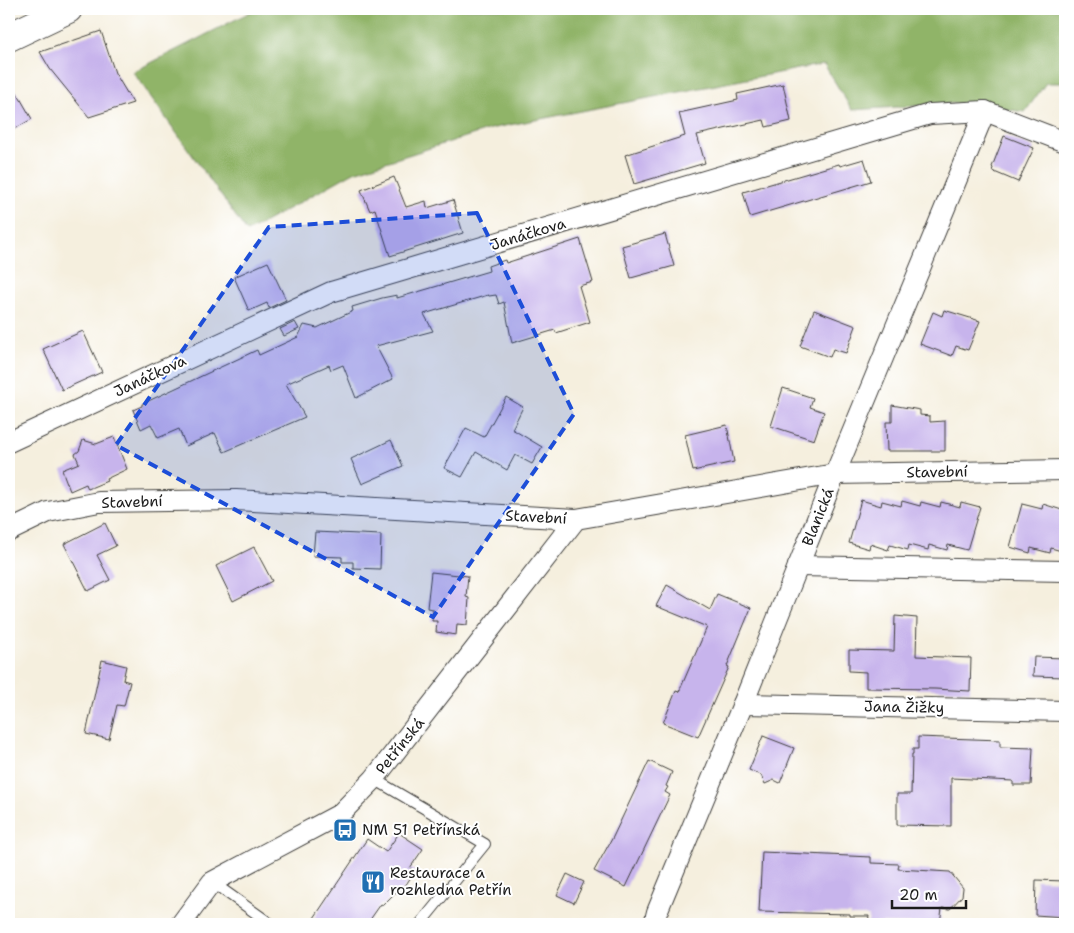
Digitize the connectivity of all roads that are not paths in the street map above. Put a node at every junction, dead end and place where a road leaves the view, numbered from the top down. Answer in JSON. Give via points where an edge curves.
{"nodes":[{"id":1,"x":68,"y":9,"type":"edge"},
{"id":2,"x":9,"y":36,"type":"edge"},
{"id":3,"x":985,"y":111,"type":"junction"},
{"id":4,"x":1065,"y":142,"type":"edge"},
{"id":5,"x":9,"y":442,"type":"edge"},
{"id":6,"x":1065,"y":470,"type":"edge"},
{"id":7,"x":835,"y":474,"type":"junction"},
{"id":8,"x":576,"y":519,"type":"junction"},
{"id":9,"x":9,"y":531,"type":"edge"},
{"id":10,"x":798,"y":566,"type":"junction"},
{"id":11,"x":1065,"y":571,"type":"edge"},
{"id":12,"x":744,"y":704,"type":"junction"},
{"id":13,"x":1065,"y":711,"type":"edge"},
{"id":14,"x":374,"y":779,"type":"junction"},
{"id":15,"x":212,"y":882,"type":"junction"},
{"id":16,"x":181,"y":924,"type":"edge"},
{"id":17,"x":271,"y":924,"type":"edge"},
{"id":18,"x":420,"y":924,"type":"edge"},
{"id":19,"x":654,"y":924,"type":"edge"}],
"edges":[{"from":1,"to":2,"type":"main road"},
{"from":3,"to":4,"type":"street","name":"Janáčkova"},
{"from":3,"to":5,"type":"street","name":"Janáčkova","via":[[930,114],[331,292]]},
{"from":3,"to":7,"type":"street","name":"Blanická"},
{"from":6,"to":7,"type":"street","name":"Stavební"},
{"from":7,"to":8,"type":"street","name":"Stavební"},
{"from":7,"to":10,"type":"street","name":"Blanická"},
{"from":8,"to":9,"type":"street","name":"Stavební","via":[[236,500],[99,502],[48,512]]},
{"from":8,"to":14,"type":"street","name":"Petřínská"},
{"from":10,"to":11,"type":"street"},
{"from":10,"to":12,"type":"street","name":"Blanická"},
{"from":12,"to":13,"type":"street","name":"Jana Žižky"},
{"from":12,"to":19,"type":"street","name":"Blanická"},
{"from":14,"to":15,"type":"street","name":"Petřínská","via":[[340,814]]},
{"from":14,"to":18,"type":"lane","via":[[485,844]]},
{"from":15,"to":16,"type":"street","name":"Petřínská"},
{"from":15,"to":17,"type":"lane"}]}
